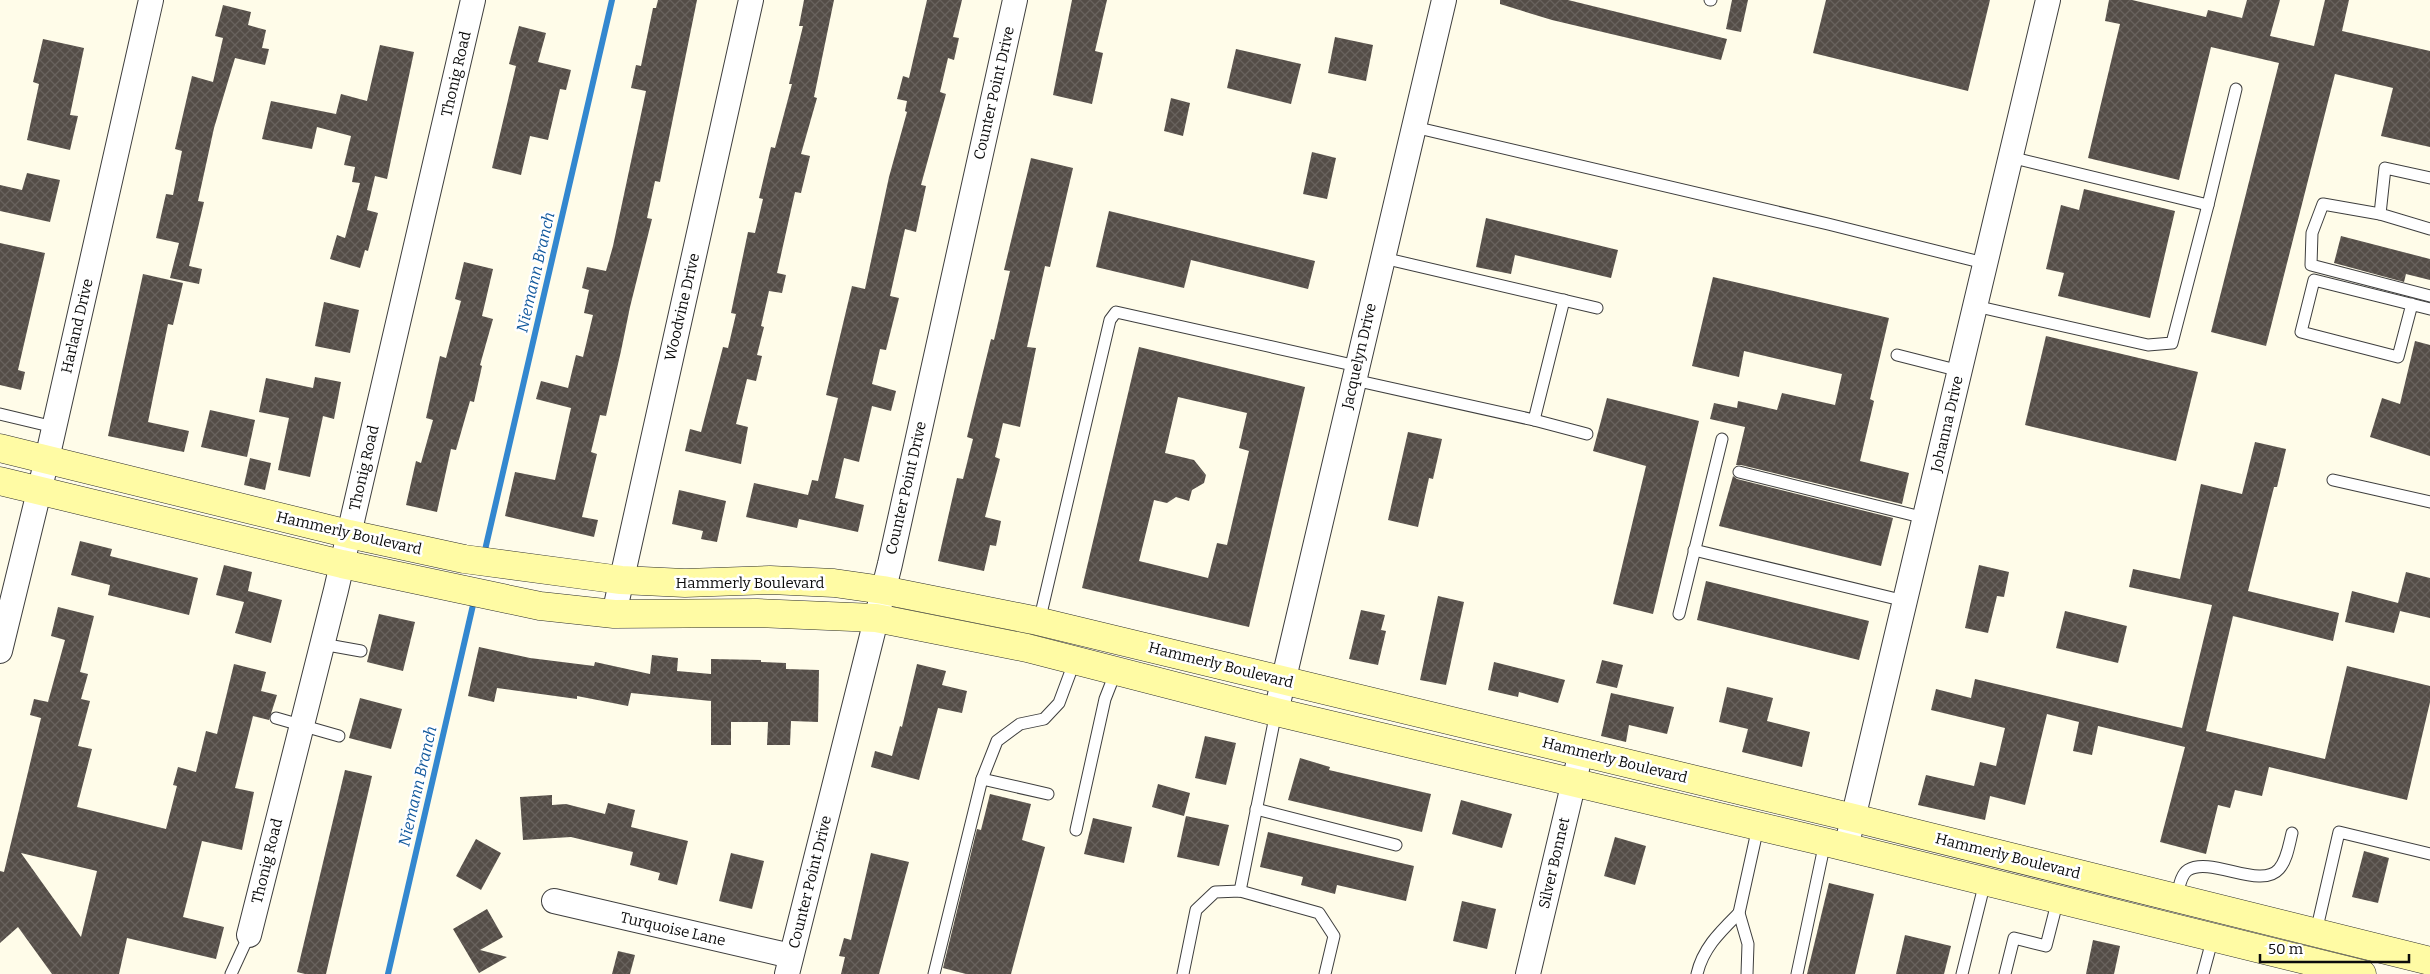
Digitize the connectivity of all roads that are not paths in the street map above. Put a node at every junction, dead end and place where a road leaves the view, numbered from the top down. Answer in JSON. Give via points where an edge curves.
{"nodes":[{"id":1,"x":151,"y":0,"type":"edge"},
{"id":2,"x":473,"y":0,"type":"edge"},
{"id":3,"x":751,"y":0,"type":"edge"},
{"id":4,"x":1015,"y":0,"type":"edge"},
{"id":5,"x":1444,"y":0,"type":"edge"},
{"id":6,"x":2048,"y":0,"type":"edge"},
{"id":7,"x":2236,"y":89,"type":"dead end"},
{"id":8,"x":1414,"y":127,"type":"junction"},
{"id":9,"x":2010,"y":157,"type":"junction"},
{"id":10,"x":2430,"y":178,"type":"edge"},
{"id":11,"x":2208,"y":204,"type":"junction"},
{"id":12,"x":2380,"y":214,"type":"junction"},
{"id":13,"x":2430,"y":229,"type":"edge"},
{"id":14,"x":1382,"y":258,"type":"junction"},
{"id":15,"x":1984,"y":263,"type":"junction"},
{"id":16,"x":2430,"y":296,"type":"edge"},
{"id":17,"x":1564,"y":300,"type":"junction"},
{"id":18,"x":2412,"y":304,"type":"junction"},
{"id":19,"x":1976,"y":306,"type":"junction"},
{"id":20,"x":1596,"y":308,"type":"dead end"},
{"id":21,"x":2430,"y":309,"type":"edge"},
{"id":22,"x":1897,"y":355,"type":"dead end"},
{"id":23,"x":1960,"y":371,"type":"junction"},
{"id":24,"x":1355,"y":373,"type":"junction"},
{"id":25,"x":0,"y":414,"type":"edge"},
{"id":26,"x":1534,"y":420,"type":"junction"},
{"id":27,"x":54,"y":426,"type":"junction"},
{"id":28,"x":1587,"y":434,"type":"dead end"},
{"id":29,"x":1722,"y":439,"type":"dead end"},
{"id":30,"x":0,"y":448,"type":"edge"},
{"id":31,"x":47,"y":458,"type":"junction"},
{"id":32,"x":1740,"y":472,"type":"dead end"},
{"id":33,"x":2333,"y":480,"type":"dead end"},
{"id":34,"x":0,"y":481,"type":"edge"},
{"id":35,"x":39,"y":490,"type":"junction"},
{"id":36,"x":2430,"y":502,"type":"edge"},
{"id":37,"x":1925,"y":518,"type":"junction"},
{"id":38,"x":349,"y":534,"type":"junction"},
{"id":39,"x":1694,"y":550,"type":"junction"},
{"id":40,"x":342,"y":564,"type":"junction"},
{"id":41,"x":621,"y":580,"type":"junction"},
{"id":42,"x":883,"y":590,"type":"junction"},
{"id":43,"x":1906,"y":601,"type":"junction"},
{"id":44,"x":614,"y":614,"type":"junction"},
{"id":45,"x":1678,"y":614,"type":"dead end"},
{"id":46,"x":876,"y":618,"type":"junction"},
{"id":47,"x":1040,"y":622,"type":"junction"},
{"id":48,"x":322,"y":644,"type":"junction"},
{"id":49,"x":0,"y":651,"type":"edge"},
{"id":50,"x":362,"y":651,"type":"dead end"},
{"id":51,"x":1075,"y":660,"type":"junction"},
{"id":52,"x":1116,"y":671,"type":"junction"},
{"id":53,"x":1282,"y":680,"type":"junction"},
{"id":54,"x":1276,"y":712,"type":"junction"},
{"id":55,"x":276,"y":718,"type":"dead end"},
{"id":56,"x":302,"y":725,"type":"junction"},
{"id":57,"x":339,"y":736,"type":"dead end"},
{"id":58,"x":1581,"y":752,"type":"junction"},
{"id":59,"x":982,"y":779,"type":"junction"},
{"id":60,"x":1573,"y":783,"type":"junction"},
{"id":61,"x":1048,"y":794,"type":"dead end"},
{"id":62,"x":1256,"y":809,"type":"junction"},
{"id":63,"x":1854,"y":818,"type":"junction"},
{"id":64,"x":1758,"y":827,"type":"junction"},
{"id":65,"x":1076,"y":830,"type":"dead end"},
{"id":66,"x":2292,"y":833,"type":"dead end"},
{"id":67,"x":1396,"y":845,"type":"dead end"},
{"id":68,"x":1836,"y":845,"type":"junction"},
{"id":69,"x":2430,"y":854,"type":"edge"},
{"id":70,"x":1986,"y":882,"type":"junction"},
{"id":71,"x":2127,"y":886,"type":"junction"},
{"id":72,"x":1240,"y":891,"type":"junction"},
{"id":73,"x":2176,"y":898,"type":"junction"},
{"id":74,"x":2058,"y":899,"type":"junction"},
{"id":75,"x":554,"y":901,"type":"dead end"},
{"id":76,"x":1739,"y":913,"type":"junction"},
{"id":77,"x":2120,"y":914,"type":"junction"},
{"id":78,"x":2316,"y":932,"type":"junction"},
{"id":79,"x":249,"y":935,"type":"joint"},
{"id":80,"x":2213,"y":937,"type":"junction"},
{"id":81,"x":2430,"y":961,"type":"edge"},
{"id":82,"x":789,"y":965,"type":"edge"},
{"id":83,"x":2346,"y":972,"type":"edge"},
{"id":84,"x":231,"y":974,"type":"edge"},
{"id":85,"x":934,"y":974,"type":"edge"},
{"id":86,"x":1183,"y":974,"type":"edge"},
{"id":87,"x":1325,"y":974,"type":"edge"},
{"id":88,"x":1528,"y":974,"type":"edge"},
{"id":89,"x":1697,"y":974,"type":"edge"},
{"id":90,"x":1747,"y":974,"type":"edge"},
{"id":91,"x":1797,"y":974,"type":"edge"},
{"id":92,"x":1962,"y":974,"type":"edge"},
{"id":93,"x":2005,"y":974,"type":"edge"},
{"id":94,"x":2203,"y":974,"type":"edge"}],
"edges":[{"from":1,"to":27,"type":"street","name":"Harland Drive"},
{"from":2,"to":38,"type":"street","name":"Thonig Road"},
{"from":3,"to":41,"type":"street","name":"Woodvine Drive"},
{"from":4,"to":42,"type":"street","name":"Counter Point Drive"},
{"from":5,"to":8,"type":"street","name":"Jacquelyn Drive"},
{"from":6,"to":9,"type":"street","name":"Johanna Drive"},
{"from":7,"to":11,"type":"lane"},
{"from":8,"to":14,"type":"street","name":"Jacquelyn Drive"},
{"from":8,"to":15,"type":"lane"},
{"from":9,"to":11,"type":"lane"},
{"from":9,"to":15,"type":"street","name":"Johanna Drive"},
{"from":10,"to":12,"type":"lane","via":[[2385,168]]},
{"from":11,"to":19,"type":"lane","via":[[2172,343],[2148,345]]},
{"from":12,"to":13,"type":"lane"},
{"from":12,"to":16,"type":"lane","via":[[2323,204],[2312,232],[2311,265]]},
{"from":14,"to":17,"type":"lane"},
{"from":14,"to":24,"type":"street","name":"Jacquelyn Drive"},
{"from":15,"to":19,"type":"street","name":"Johanna Drive"},
{"from":17,"to":20,"type":"lane"},
{"from":17,"to":26,"type":"lane"},
{"from":18,"to":18,"type":"lane","via":[[2314,280],[2301,332],[2398,357]]},
{"from":18,"to":21,"type":"lane"},
{"from":19,"to":23,"type":"street","name":"Johanna Drive"},
{"from":22,"to":23,"type":"lane"},
{"from":23,"to":37,"type":"street","name":"Johanna Drive"},
{"from":24,"to":26,"type":"lane"},
{"from":24,"to":47,"type":"lane","via":[[1116,312],[1110,320]]},
{"from":24,"to":53,"type":"street","name":"Jacquelyn Drive"},
{"from":25,"to":27,"type":"lane"},
{"from":26,"to":28,"type":"lane"},
{"from":27,"to":31,"type":"street","name":"Harland Drive"},
{"from":29,"to":39,"type":"lane"},
{"from":30,"to":31,"type":"main road","name":"Hammerly Boulevard"},
{"from":31,"to":35,"type":"street","name":"Harland Drive"},
{"from":31,"to":38,"type":"main road","name":"Hammerly Boulevard"},
{"from":32,"to":37,"type":"lane"},
{"from":33,"to":36,"type":"lane"},
{"from":34,"to":35,"type":"main road","name":"Hammerly Boulevard"},
{"from":35,"to":40,"type":"main road","name":"Hammerly Boulevard"},
{"from":35,"to":49,"type":"street","name":"Harland Drive"},
{"from":37,"to":43,"type":"street","name":"Johanna Drive"},
{"from":38,"to":40,"type":"street","name":"Thonig Road"},
{"from":38,"to":41,"type":"main road","name":"Hammerly Boulevard","via":[[464,559]]},
{"from":39,"to":43,"type":"lane"},
{"from":39,"to":45,"type":"lane"},
{"from":40,"to":44,"type":"main road","name":"Hammerly Boulevard","via":[[540,606]]},
{"from":40,"to":48,"type":"street","name":"Thonig Road"},
{"from":41,"to":42,"type":"main road","name":"Hammerly Boulevard","via":[[685,583],[770,580],[834,583]]},
{"from":41,"to":44,"type":"street","name":"Woodvine Drive"},
{"from":42,"to":46,"type":"street","name":"Counter Point Drive"},
{"from":42,"to":47,"type":"main road","name":"Hammerly Boulevard"},
{"from":43,"to":63,"type":"street","name":"Johanna Drive"},
{"from":44,"to":46,"type":"main road","name":"Hammerly Boulevard","via":[[757,613]]},
{"from":46,"to":51,"type":"main road","name":"Hammerly Boulevard"},
{"from":46,"to":82,"type":"street","name":"Counter Point Drive"},
{"from":47,"to":53,"type":"main road","name":"Hammerly Boulevard"},
{"from":48,"to":50,"type":"lane"},
{"from":48,"to":56,"type":"street","name":"Thonig Road"},
{"from":51,"to":52,"type":"main road","name":"Hammerly Boulevard"},
{"from":51,"to":59,"type":"lane","via":[[1059,703],[1044,719],[1020,724],[997,741]]},
{"from":52,"to":54,"type":"main road","name":"Hammerly Boulevard"},
{"from":52,"to":65,"type":"lane","via":[[1105,699]]},
{"from":53,"to":54,"type":"street","name":"Jacquelyn Drive"},
{"from":53,"to":58,"type":"main road","name":"Hammerly Boulevard"},
{"from":54,"to":60,"type":"main road","name":"Hammerly Boulevard"},
{"from":54,"to":62,"type":"lane"},
{"from":55,"to":56,"type":"lane"},
{"from":56,"to":57,"type":"lane"},
{"from":56,"to":79,"type":"street","name":"Thonig Road"},
{"from":58,"to":60,"type":"street","name":"Silver Bonnet"},
{"from":58,"to":63,"type":"main road","name":"Hammerly Boulevard"},
{"from":59,"to":61,"type":"lane"},
{"from":59,"to":85,"type":"lane"},
{"from":60,"to":64,"type":"main road","name":"Hammerly Boulevard"},
{"from":60,"to":88,"type":"street","name":"Silver Bonnet"},
{"from":62,"to":67,"type":"lane"},
{"from":62,"to":72,"type":"lane"},
{"from":63,"to":68,"type":"street","name":"Johanna Drive"},
{"from":63,"to":71,"type":"main road","name":"Hammerly Boulevard"},
{"from":64,"to":68,"type":"main road","name":"Hammerly Boulevard"},
{"from":64,"to":76,"type":"lane"},
{"from":66,"to":73,"type":"lane","via":[[2283,863],[2277,871],[2267,876],[2195,868],[2182,877]]},
{"from":68,"to":70,"type":"main road","name":"Hammerly Boulevard"},
{"from":68,"to":91,"type":"lane"},
{"from":69,"to":78,"type":"lane","via":[[2339,832]]},
{"from":70,"to":74,"type":"main road","name":"Hammerly Boulevard"},
{"from":70,"to":92,"type":"lane"},
{"from":71,"to":73,"type":"main road","name":"Hammerly Boulevard"},
{"from":71,"to":77,"type":"main road"},
{"from":72,"to":86,"type":"lane","via":[[1215,892],[1196,910]]},
{"from":72,"to":87,"type":"lane","via":[[1319,913],[1334,936]]},
{"from":73,"to":78,"type":"main road","name":"Hammerly Boulevard"},
{"from":74,"to":77,"type":"main road","name":"Hammerly Boulevard"},
{"from":74,"to":93,"type":"lane","via":[[2046,946],[2014,938]]},
{"from":75,"to":82,"type":"street","name":"Turquoise Lane"},
{"from":76,"to":89,"type":"lane","via":[[1701,957]]},
{"from":76,"to":90,"type":"lane","via":[[1748,944]]},
{"from":77,"to":80,"type":"main road","name":"Hammerly Boulevard"},
{"from":78,"to":81,"type":"main road","name":"Hammerly Boulevard"},
{"from":79,"to":84,"type":"lane"},
{"from":80,"to":83,"type":"main road","name":"Hammerly Boulevard"},
{"from":80,"to":94,"type":"lane"}]}
